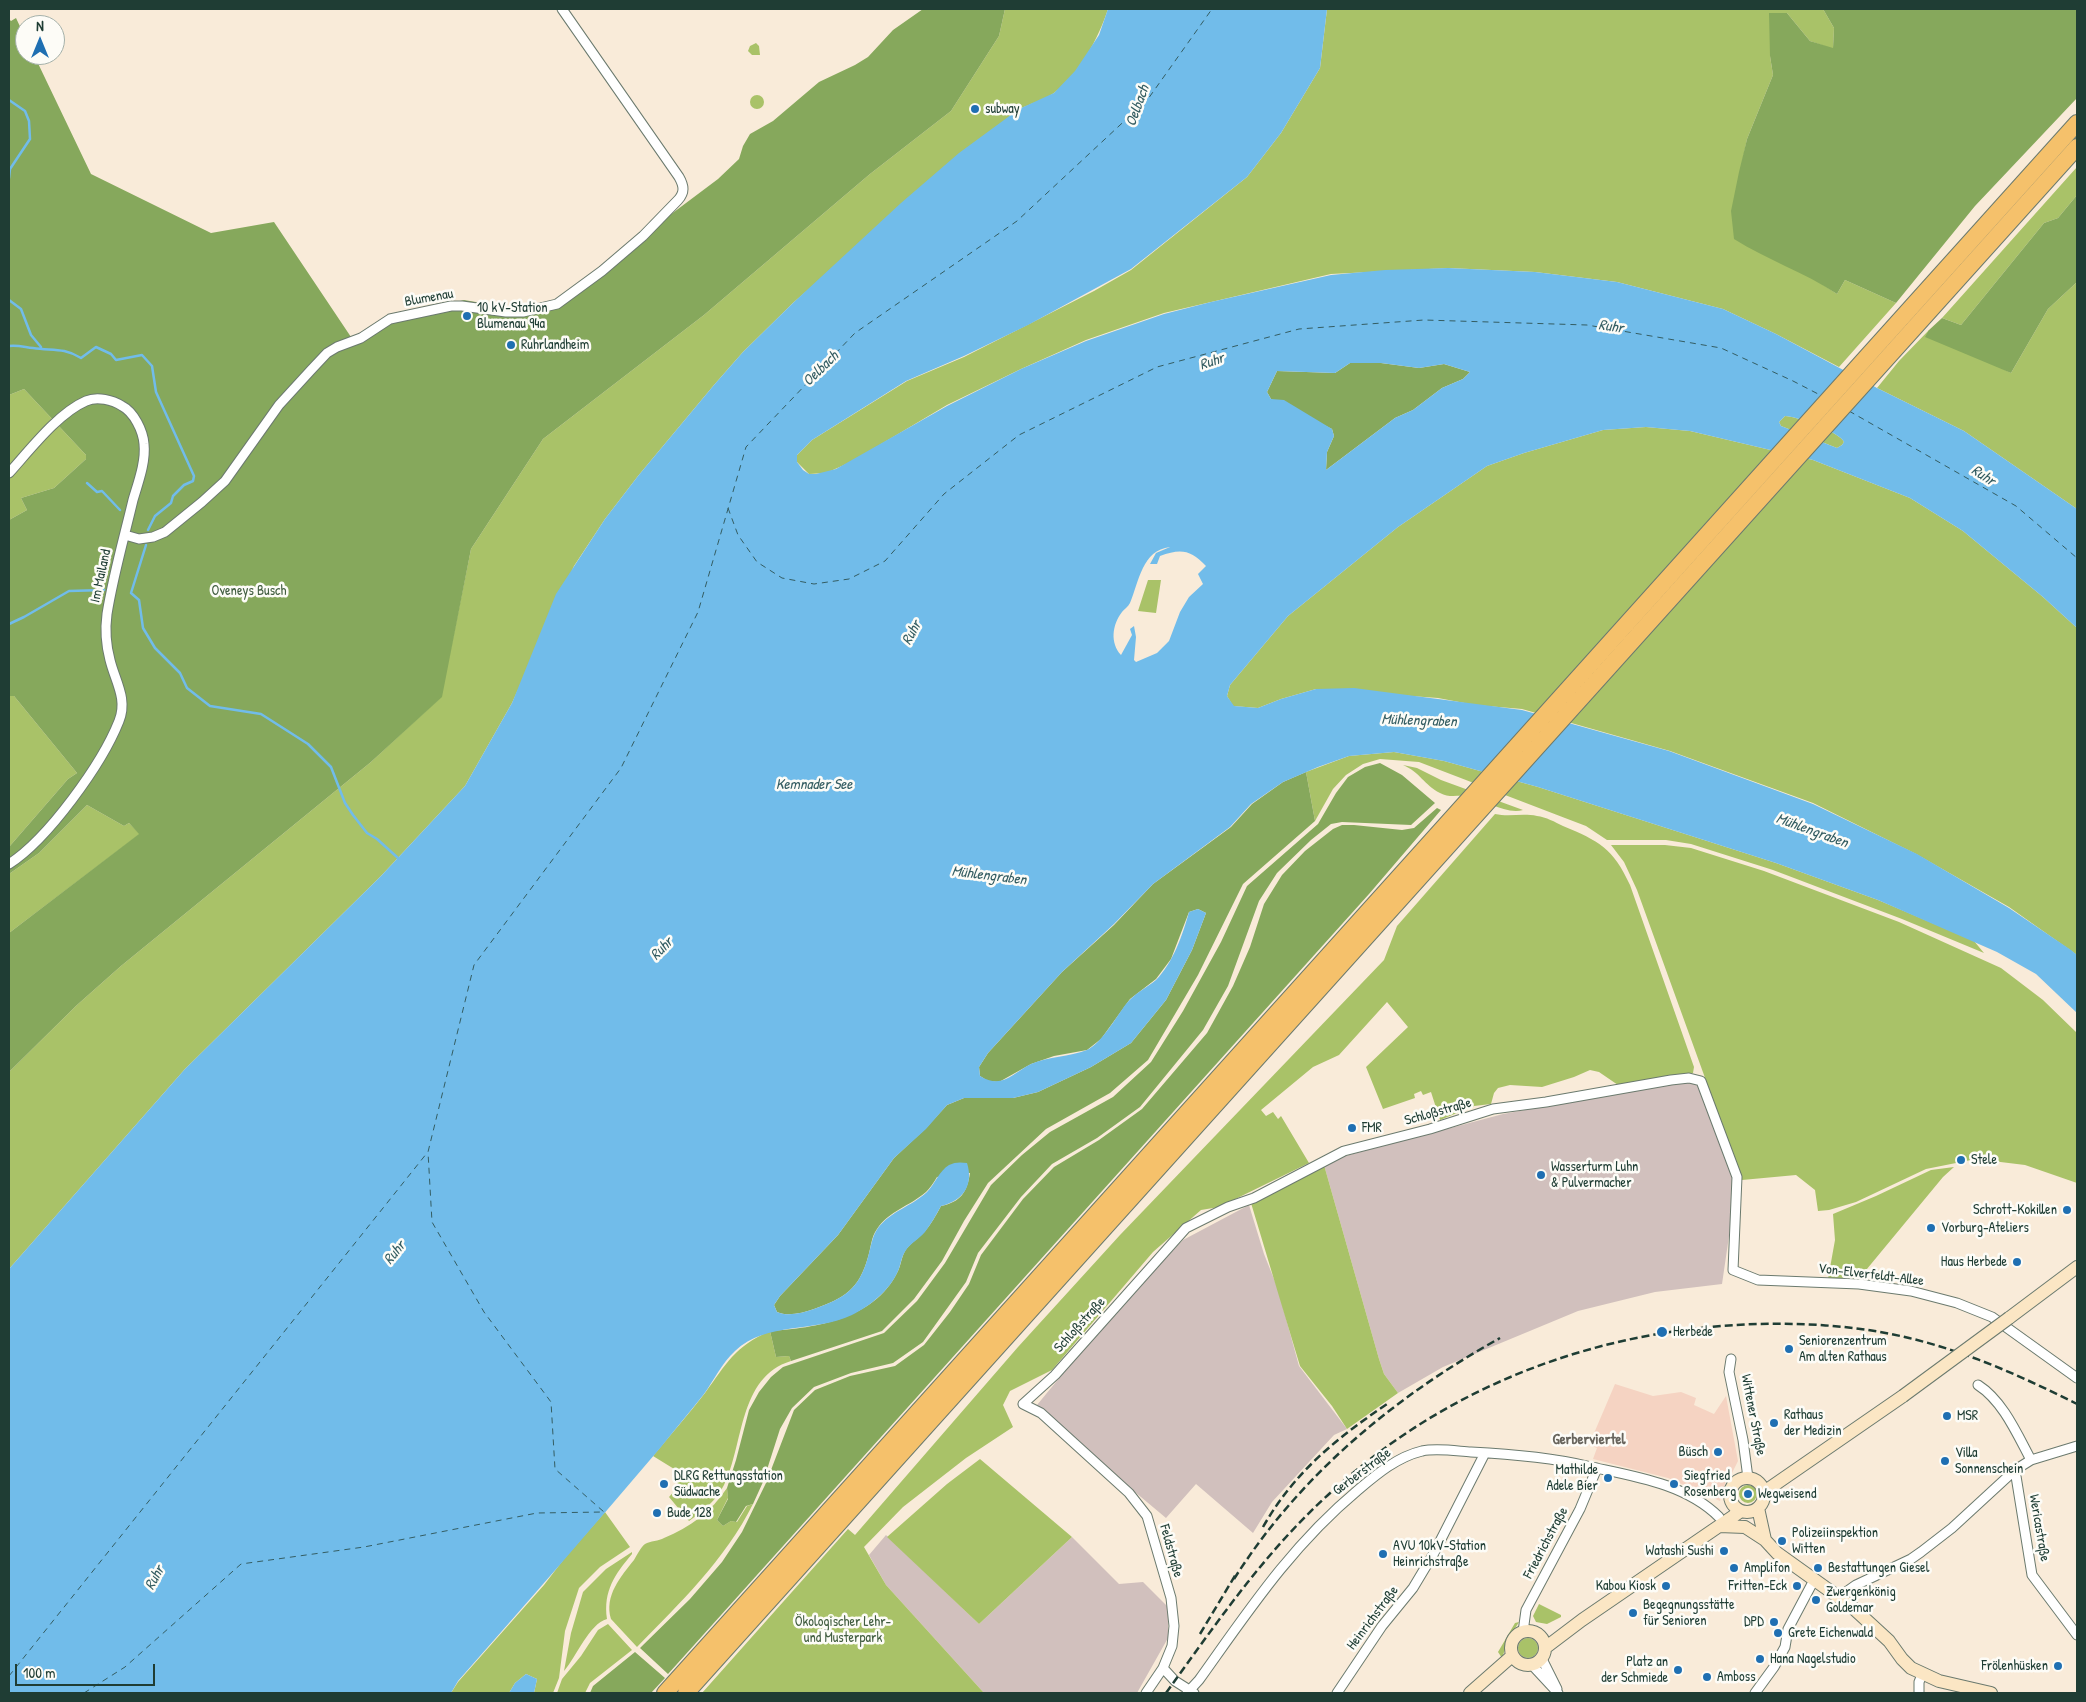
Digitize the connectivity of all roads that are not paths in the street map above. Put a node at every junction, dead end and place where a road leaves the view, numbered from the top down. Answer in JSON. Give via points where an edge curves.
{"nodes":[{"id":1,"x":562,"y":9,"type":"edge"},
{"id":2,"x":2077,"y":123,"type":"edge"},
{"id":3,"x":2077,"y":147,"type":"edge"},
{"id":4,"x":9,"y":473,"type":"edge"},
{"id":5,"x":125,"y":534,"type":"junction"},
{"id":6,"x":9,"y":864,"type":"edge"},
{"id":7,"x":1732,"y":1267,"type":"joint"},
{"id":8,"x":2077,"y":1267,"type":"edge"},
{"id":9,"x":1731,"y":1359,"type":"dead end"},
{"id":10,"x":2077,"y":1378,"type":"edge"},
{"id":11,"x":1978,"y":1385,"type":"dead end"},
{"id":12,"x":1023,"y":1404,"type":"joint"},
{"id":13,"x":2077,"y":1446,"type":"edge"},
{"id":14,"x":1486,"y":1453,"type":"junction"},
{"id":15,"x":2031,"y":1460,"type":"junction"},
{"id":16,"x":1597,"y":1468,"type":"junction"},
{"id":17,"x":2014,"y":1470,"type":"junction"},
{"id":18,"x":1756,"y":1484,"type":"junction"},
{"id":19,"x":1744,"y":1508,"type":"junction"},
{"id":20,"x":1719,"y":1522,"type":"junction"},
{"id":21,"x":1762,"y":1538,"type":"junction"},
{"id":22,"x":1814,"y":1580,"type":"junction"},
{"id":23,"x":1839,"y":1597,"type":"junction"},
{"id":24,"x":1523,"y":1632,"type":"junction"},
{"id":25,"x":2077,"y":1635,"type":"edge"},
{"id":26,"x":1532,"y":1655,"type":"junction"},
{"id":27,"x":1163,"y":1668,"type":"junction"},
{"id":28,"x":1922,"y":1675,"type":"junction"},
{"id":29,"x":1190,"y":1692,"type":"edge"},
{"id":30,"x":665,"y":1693,"type":"edge"},
{"id":31,"x":686,"y":1693,"type":"edge"},
{"id":32,"x":1146,"y":1693,"type":"edge"},
{"id":33,"x":1337,"y":1693,"type":"edge"},
{"id":34,"x":1470,"y":1693,"type":"edge"},
{"id":35,"x":1559,"y":1693,"type":"edge"},
{"id":36,"x":1756,"y":1693,"type":"edge"},
{"id":37,"x":1919,"y":1693,"type":"edge"},
{"id":38,"x":1990,"y":1693,"type":"edge"}],
"edges":[{"from":1,"to":5,"type":"street","name":"Blumenau","via":[[679,177],[684,186],[678,200],[636,242],[557,304],[523,312],[451,306],[390,319],[361,338],[336,347],[279,405],[225,481],[202,502],[165,532],[153,537]]},
{"from":2,"to":30,"type":"highway"},
{"from":3,"to":31,"type":"highway"},
{"from":4,"to":5,"type":"street","name":"Im Mailand","via":[[57,421],[85,401],[114,401],[134,417],[144,445]]},
{"from":5,"to":6,"type":"street","name":"Im Mailand","via":[[106,629],[109,657],[123,706],[119,722],[78,793]]},
{"from":7,"to":10,"type":"street","name":"Von-Elverfeldt-Allee","via":[[1758,1280],[1859,1284],[1912,1291],[1957,1303],[1992,1317]]},
{"from":7,"to":12,"type":"street","name":"Schloßstraße","via":[[1737,1178],[1701,1081],[1689,1078],[1671,1080],[1494,1110],[1344,1151],[1254,1198],[1186,1228],[1054,1375]]},
{"from":8,"to":18,"type":"main road","bridge":true,"via":[[1816,1456]]},
{"from":9,"to":18,"type":"street","name":"Wittener Straße","via":[[1729,1372]]},
{"from":11,"to":15,"type":"street","via":[[2002,1409]]},
{"from":12,"to":27,"type":"street","name":"Feldstraße","via":[[1041,1413],[1129,1493],[1147,1516],[1171,1598],[1174,1626],[1172,1646]]},
{"from":13,"to":15,"type":"street"},
{"from":14,"to":16,"type":"street","name":"Gerberstraße","via":[[1543,1457]]},
{"from":14,"to":29,"type":"street","name":"Gerberstraße","via":[[1424,1451],[1401,1459],[1364,1485],[1283,1564]]},
{"from":14,"to":33,"type":"street","name":"Heinrichstraße","via":[[1414,1588],[1382,1626]]},
{"from":15,"to":17,"type":"street"},
{"from":16,"to":20,"type":"street","name":"Gerberstraße","via":[[1670,1487],[1692,1497]]},
{"from":16,"to":24,"type":"street","name":"Friedrichstraße","via":[[1580,1509],[1526,1610]]},
{"from":17,"to":23,"type":"street","via":[[1952,1528],[1921,1552]]},
{"from":17,"to":25,"type":"street","name":"Wericastraße","via":[[2032,1575]]},
{"from":18,"to":19,"type":"main road","via":[[1763,1502]]},
{"from":18,"to":19,"type":"main road","via":[[1737,1481],[1733,1485],[1730,1496]]},
{"from":19,"to":20,"type":"main road"},
{"from":19,"to":21,"type":"main road"},
{"from":20,"to":21,"type":"main road","via":[[1745,1527]]},
{"from":20,"to":26,"type":"main road"},
{"from":21,"to":22,"type":"main road"},
{"from":22,"to":23,"type":"main road"},
{"from":22,"to":36,"type":"street","via":[[1788,1629],[1782,1654]]},
{"from":23,"to":28,"type":"main road","via":[[1873,1624],[1902,1659]]},
{"from":24,"to":26,"type":"main road","via":[[1533,1632]]},
{"from":24,"to":26,"type":"main road","via":[[1511,1644]]},
{"from":26,"to":34,"type":"main road","via":[[1486,1680]]},
{"from":26,"to":35,"type":"street"},
{"from":27,"to":29,"type":"street"},
{"from":27,"to":32,"type":"street","name":"Feldstraße"},
{"from":28,"to":37,"type":"street"},
{"from":28,"to":38,"type":"main road"}]}
